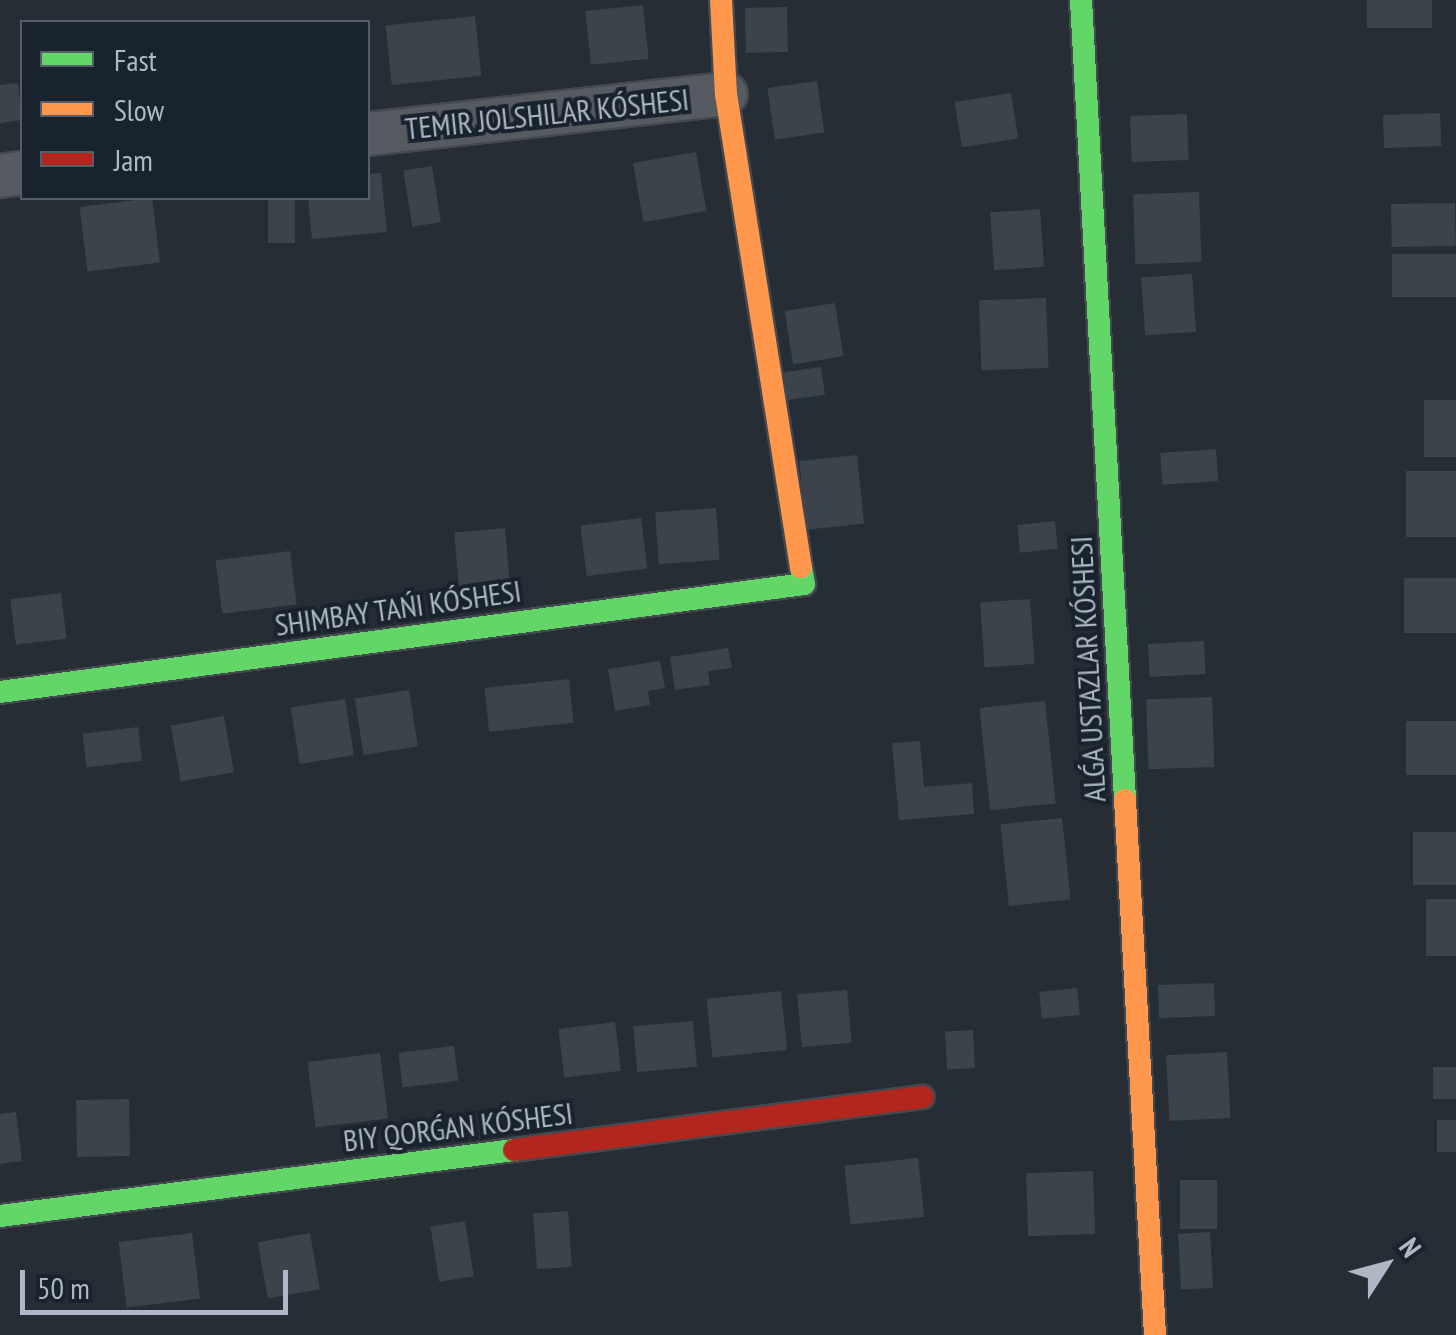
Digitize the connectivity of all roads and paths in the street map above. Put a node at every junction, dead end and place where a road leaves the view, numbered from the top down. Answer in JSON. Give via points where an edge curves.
{"nodes":[{"id":1,"x":721,"y":0,"type":"edge"},
{"id":2,"x":1081,"y":0,"type":"edge"},
{"id":3,"x":726,"y":94,"type":"junction"},
{"id":4,"x":370,"y":134,"type":"edge"},
{"id":5,"x":0,"y":692,"type":"edge"},
{"id":6,"x":923,"y":1098,"type":"dead end"},
{"id":7,"x":0,"y":1216,"type":"edge"},
{"id":8,"x":1155,"y":1335,"type":"edge"}],
"edges":[{"from":1,"to":3,"type":"street"},
{"from":2,"to":8,"type":"street","name":"ALǴA USTAZLAR KÓSHESI"},
{"from":3,"to":4,"type":"street"},
{"from":3,"to":5,"type":"street","via":[[804,584]]},
{"from":6,"to":7,"type":"street","name":"BIY QORǴAN KÓSHESI"}]}
